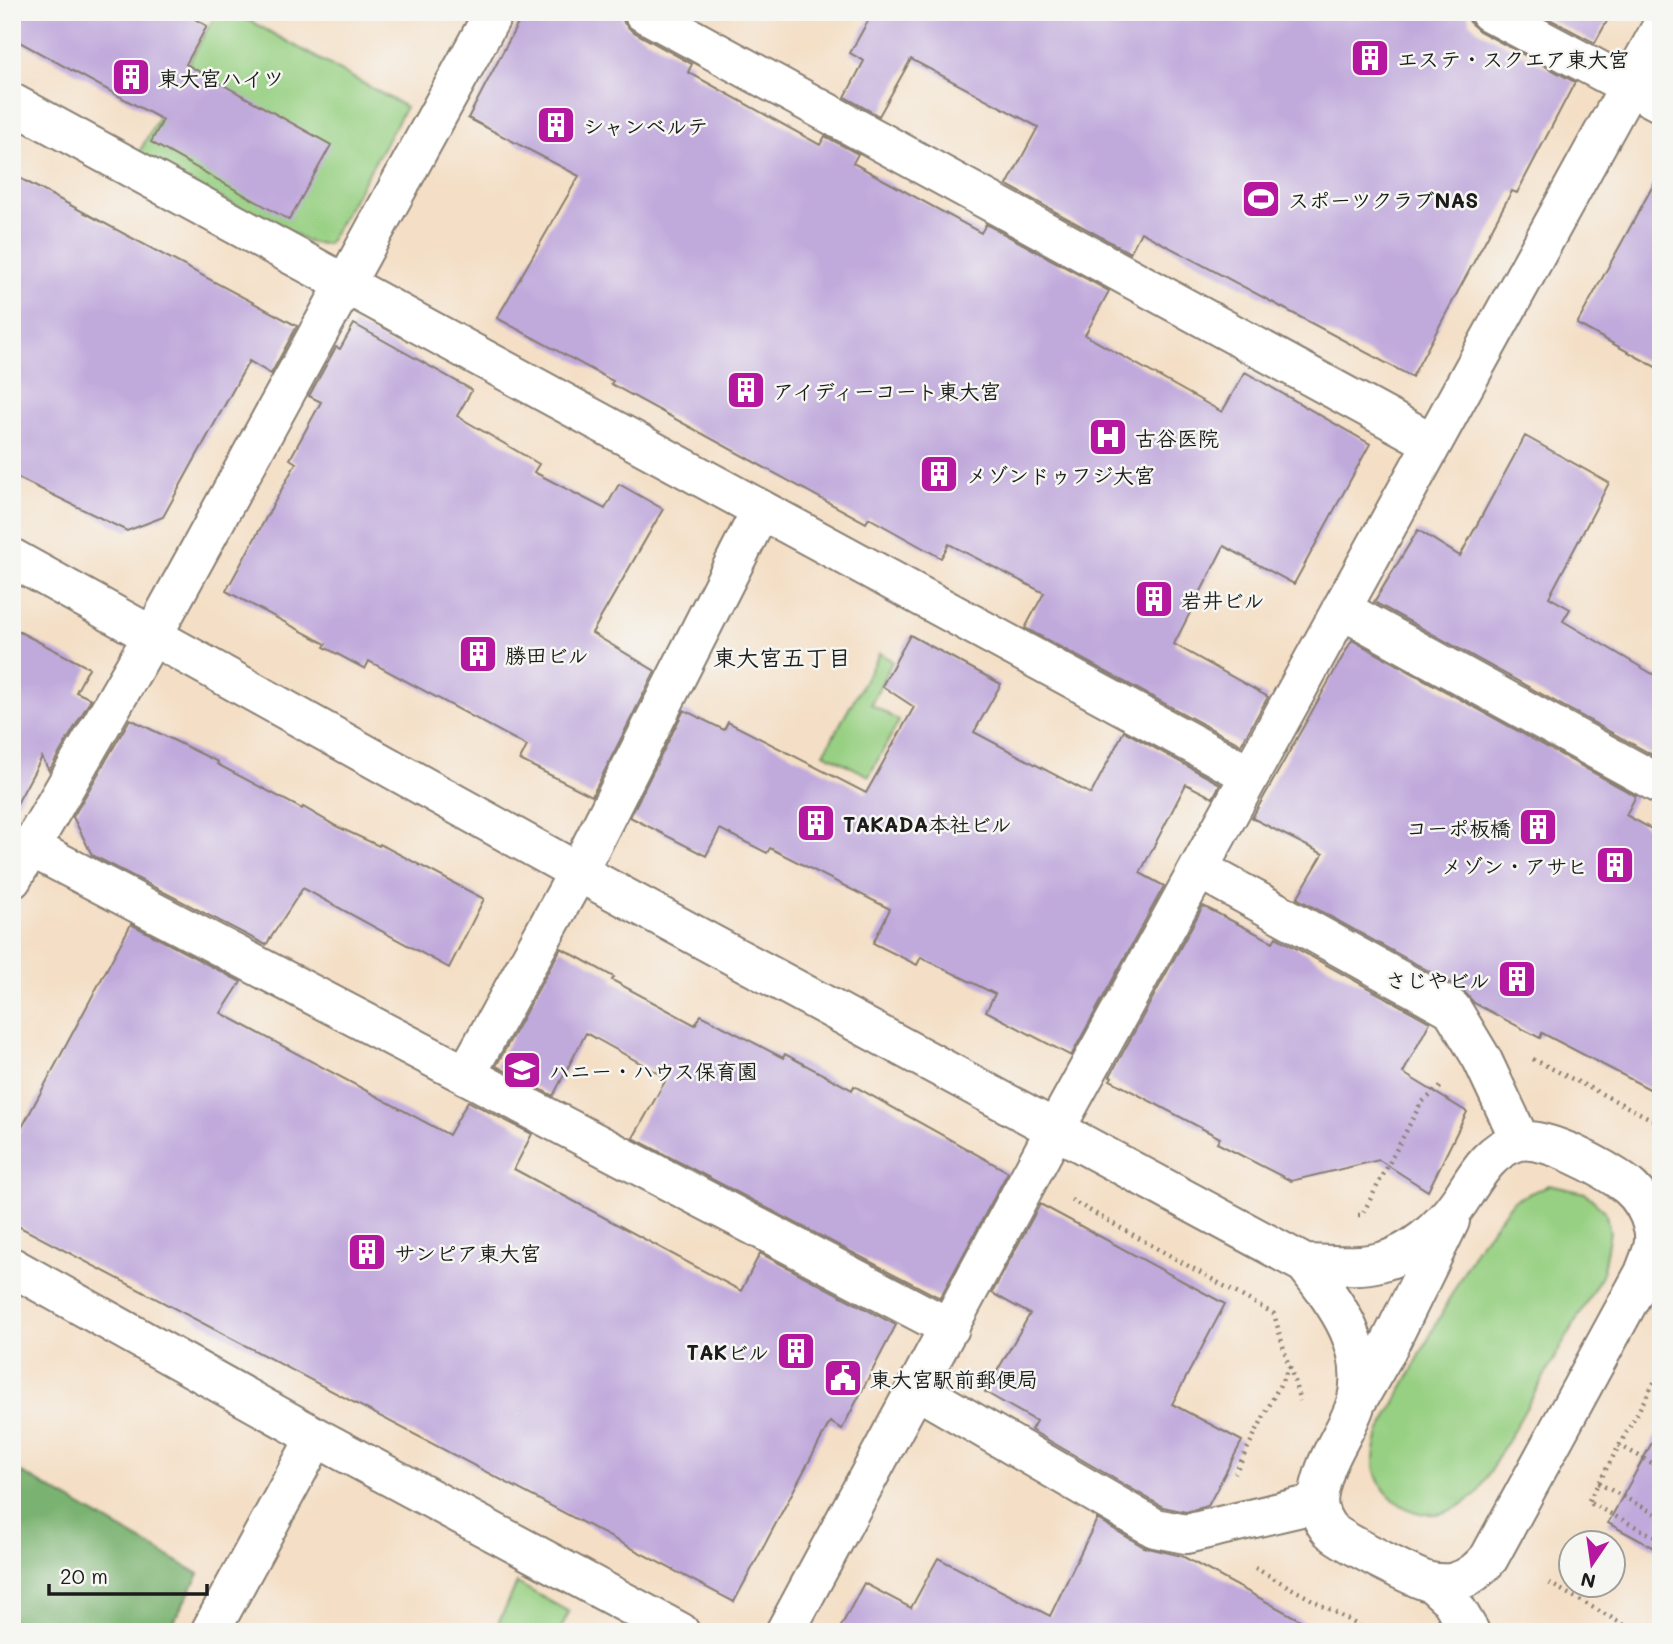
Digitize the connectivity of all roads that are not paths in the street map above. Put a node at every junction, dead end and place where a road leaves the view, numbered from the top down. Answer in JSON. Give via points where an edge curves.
{"nodes":[{"id":1,"x":494,"y":12,"type":"edge"},
{"id":2,"x":643,"y":12,"type":"edge"},
{"id":3,"x":1489,"y":12,"type":"edge"},
{"id":4,"x":1661,"y":28,"type":"edge"},
{"id":5,"x":1645,"y":94,"type":"edge"},
{"id":6,"x":12,"y":103,"type":"edge"},
{"id":7,"x":345,"y":284,"type":"junction"},
{"id":8,"x":1431,"y":442,"type":"junction"},
{"id":9,"x":761,"y":510,"type":"junction"},
{"id":10,"x":12,"y":558,"type":"edge"},
{"id":11,"x":1341,"y":609,"type":"junction"},
{"id":12,"x":153,"y":635,"type":"junction"},
{"id":13,"x":1250,"y":775,"type":"junction"},
{"id":14,"x":1661,"y":785,"type":"edge"},
{"id":15,"x":21,"y":863,"type":"edge"},
{"id":16,"x":1199,"y":869,"type":"junction"},
{"id":17,"x":578,"y":872,"type":"junction"},
{"id":18,"x":466,"y":1075,"type":"junction"},
{"id":19,"x":1056,"y":1128,"type":"junction"},
{"id":20,"x":1520,"y":1140,"type":"junction"},
{"id":21,"x":1652,"y":1200,"type":"edge"},
{"id":22,"x":1459,"y":1202,"type":"junction"},
{"id":23,"x":1305,"y":1264,"type":"junction"},
{"id":24,"x":12,"y":1267,"type":"edge"},
{"id":25,"x":950,"y":1328,"type":"junction"},
{"id":26,"x":916,"y":1389,"type":"junction"},
{"id":27,"x":1356,"y":1402,"type":"junction"},
{"id":28,"x":316,"y":1437,"type":"junction"},
{"id":29,"x":1318,"y":1503,"type":"junction"},
{"id":30,"x":1431,"y":1582,"type":"junction"},
{"id":31,"x":210,"y":1632,"type":"edge"},
{"id":32,"x":680,"y":1632,"type":"edge"},
{"id":33,"x":785,"y":1632,"type":"edge"},
{"id":34,"x":1471,"y":1632,"type":"edge"}],
"edges":[{"from":1,"to":7,"type":"street"},
{"from":2,"to":8,"type":"street"},
{"from":3,"to":5,"type":"street"},
{"from":4,"to":5,"type":"street"},
{"from":5,"to":8,"type":"street"},
{"from":6,"to":7,"type":"street"},
{"from":7,"to":9,"type":"street"},
{"from":7,"to":12,"type":"street"},
{"from":8,"to":11,"type":"street"},
{"from":9,"to":13,"type":"street"},
{"from":9,"to":17,"type":"street"},
{"from":10,"to":12,"type":"street"},
{"from":11,"to":13,"type":"street"},
{"from":11,"to":14,"type":"street"},
{"from":12,"to":15,"type":"street"},
{"from":12,"to":17,"type":"street"},
{"from":13,"to":16,"type":"street"},
{"from":15,"to":18,"type":"street"},
{"from":16,"to":19,"type":"street"},
{"from":16,"to":20,"type":"street","via":[[1452,1009],[1482,1059]]},
{"from":17,"to":18,"type":"street"},
{"from":17,"to":19,"type":"street"},
{"from":18,"to":25,"type":"street"},
{"from":19,"to":23,"type":"street"},
{"from":19,"to":25,"type":"street"},
{"from":20,"to":21,"type":"street","via":[[1556,1146],[1585,1159]]},
{"from":20,"to":22,"type":"street","via":[[1493,1153]]},
{"from":21,"to":30,"type":"street","via":[[1655,1246],[1644,1273],[1489,1558],[1475,1574],[1454,1583]]},
{"from":22,"to":23,"type":"street","via":[[1436,1230],[1380,1262]]},
{"from":22,"to":27,"type":"street"},
{"from":23,"to":27,"type":"street","via":[[1345,1319],[1353,1338],[1359,1378]]},
{"from":24,"to":28,"type":"street"},
{"from":25,"to":26,"type":"street"},
{"from":26,"to":29,"type":"street","via":[[1155,1528],[1185,1534]]},
{"from":26,"to":33,"type":"street"},
{"from":27,"to":29,"type":"street","via":[[1329,1461]]},
{"from":28,"to":31,"type":"street"},
{"from":28,"to":32,"type":"street"},
{"from":29,"to":30,"type":"street","via":[[1329,1530]]},
{"from":30,"to":34,"type":"street","via":[[1451,1600]]}]}
